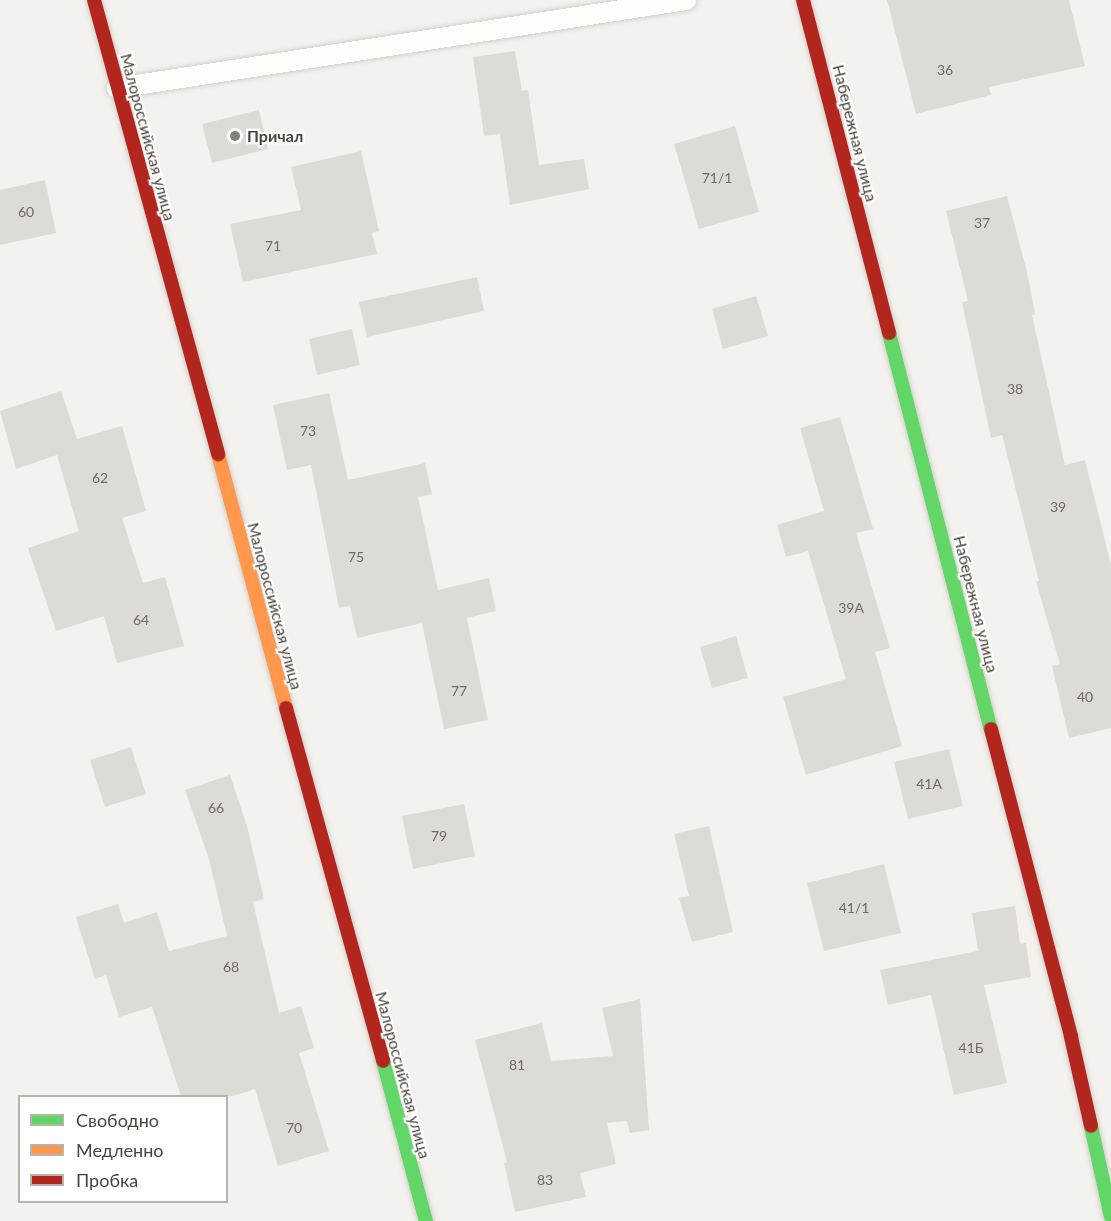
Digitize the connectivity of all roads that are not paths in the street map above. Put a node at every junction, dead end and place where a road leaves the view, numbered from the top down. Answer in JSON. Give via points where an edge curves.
{"nodes":[{"id":1,"x":94,"y":0,"type":"edge"},
{"id":2,"x":686,"y":0,"type":"edge"},
{"id":3,"x":803,"y":0,"type":"edge"},
{"id":4,"x":117,"y":88,"type":"junction"},
{"id":5,"x":1111,"y":1217,"type":"edge"},
{"id":6,"x":426,"y":1221,"type":"edge"}],
"edges":[{"from":1,"to":4,"type":"street","name":"Малороссийская улица"},
{"from":2,"to":4,"type":"lane"},
{"from":3,"to":5,"type":"street","name":"Набережная улица","via":[[1071,1037]]},
{"from":4,"to":6,"type":"street","name":"Малороссийская улица"}]}
